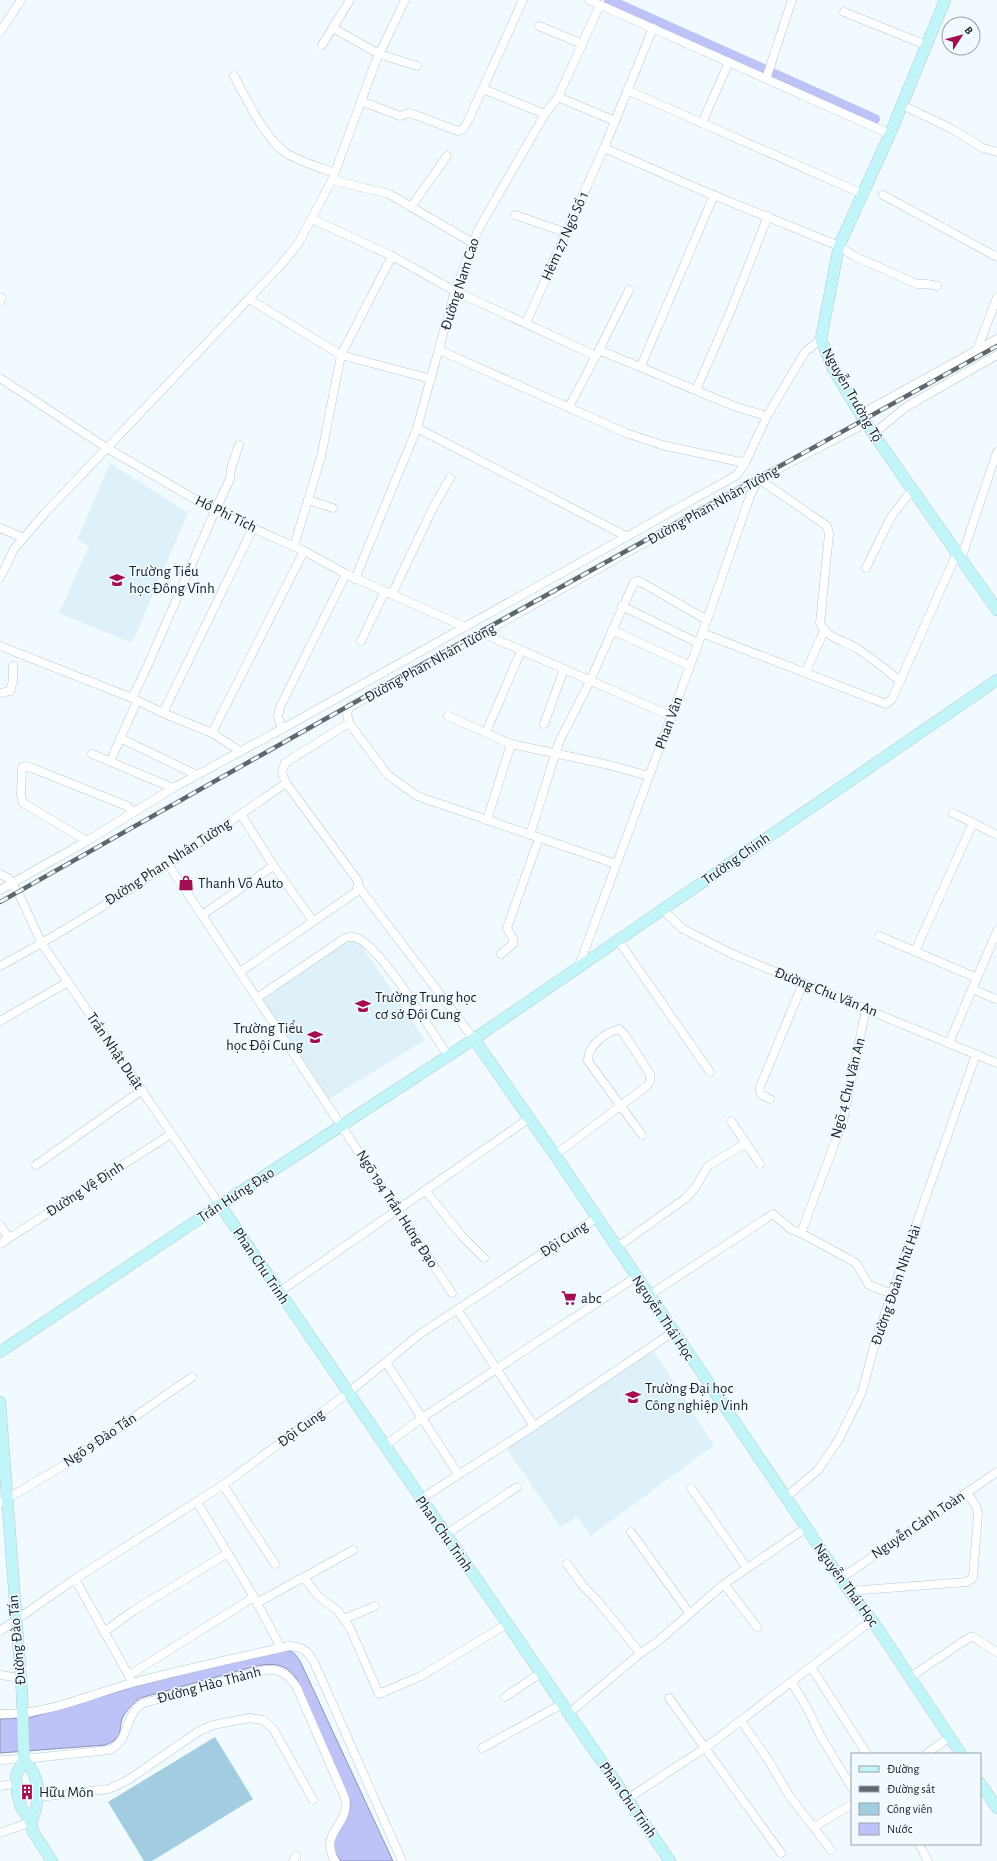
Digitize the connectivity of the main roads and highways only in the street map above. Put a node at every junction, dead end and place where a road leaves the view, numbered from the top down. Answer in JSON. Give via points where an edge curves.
{"nodes":[{"id":1,"x":945,"y":0,"type":"edge"},
{"id":2,"x":997,"y":610,"type":"edge"},
{"id":3,"x":997,"y":680,"type":"edge"},
{"id":4,"x":474,"y":1039,"type":"junction"},
{"id":5,"x":220,"y":1205,"type":"junction"},
{"id":6,"x":0,"y":1352,"type":"edge"},
{"id":7,"x":0,"y":1402,"type":"edge"},
{"id":8,"x":3,"y":1501,"type":"edge"},
{"id":9,"x":960,"y":1753,"type":"edge"},
{"id":10,"x":24,"y":1757,"type":"junction"},
{"id":11,"x":981,"y":1784,"type":"edge"},
{"id":12,"x":997,"y":1808,"type":"edge"},
{"id":13,"x":31,"y":1822,"type":"junction"},
{"id":14,"x":52,"y":1861,"type":"edge"},
{"id":15,"x":670,"y":1861,"type":"edge"}],
"edges":[{"from":1,"to":2,"type":"main road","name":"Nguyễn Trường Tộ","via":[[890,134],[839,246],[821,339],[833,369],[873,434]]},
{"from":3,"to":4,"type":"main road","name":"Trường Chinh"},
{"from":4,"to":5,"type":"main road","name":"Trần Hưng Đạo"},
{"from":4,"to":9,"type":"main road","name":"Nguyễn Thái Học"},
{"from":5,"to":6,"type":"main road","name":"Trần Hưng Đạo"},
{"from":5,"to":15,"type":"main road","name":"Phan Chu Trinh"},
{"from":7,"to":8,"type":"main road","name":"Đường Đào Tấn"},
{"from":8,"to":10,"type":"main road","name":"Đường Đào Tấn","via":[[20,1678]]},
{"from":10,"to":13,"type":"main road","name":"Đường Đào Tấn","via":[[36,1778],[39,1797]]},
{"from":10,"to":13,"type":"main road","name":"Đường Đào Tấn","via":[[16,1775],[16,1783],[20,1807]]},
{"from":11,"to":12,"type":"main road"},
{"from":13,"to":14,"type":"main road","name":"Đường Đào Tấn","via":[[33,1832]]}]}
